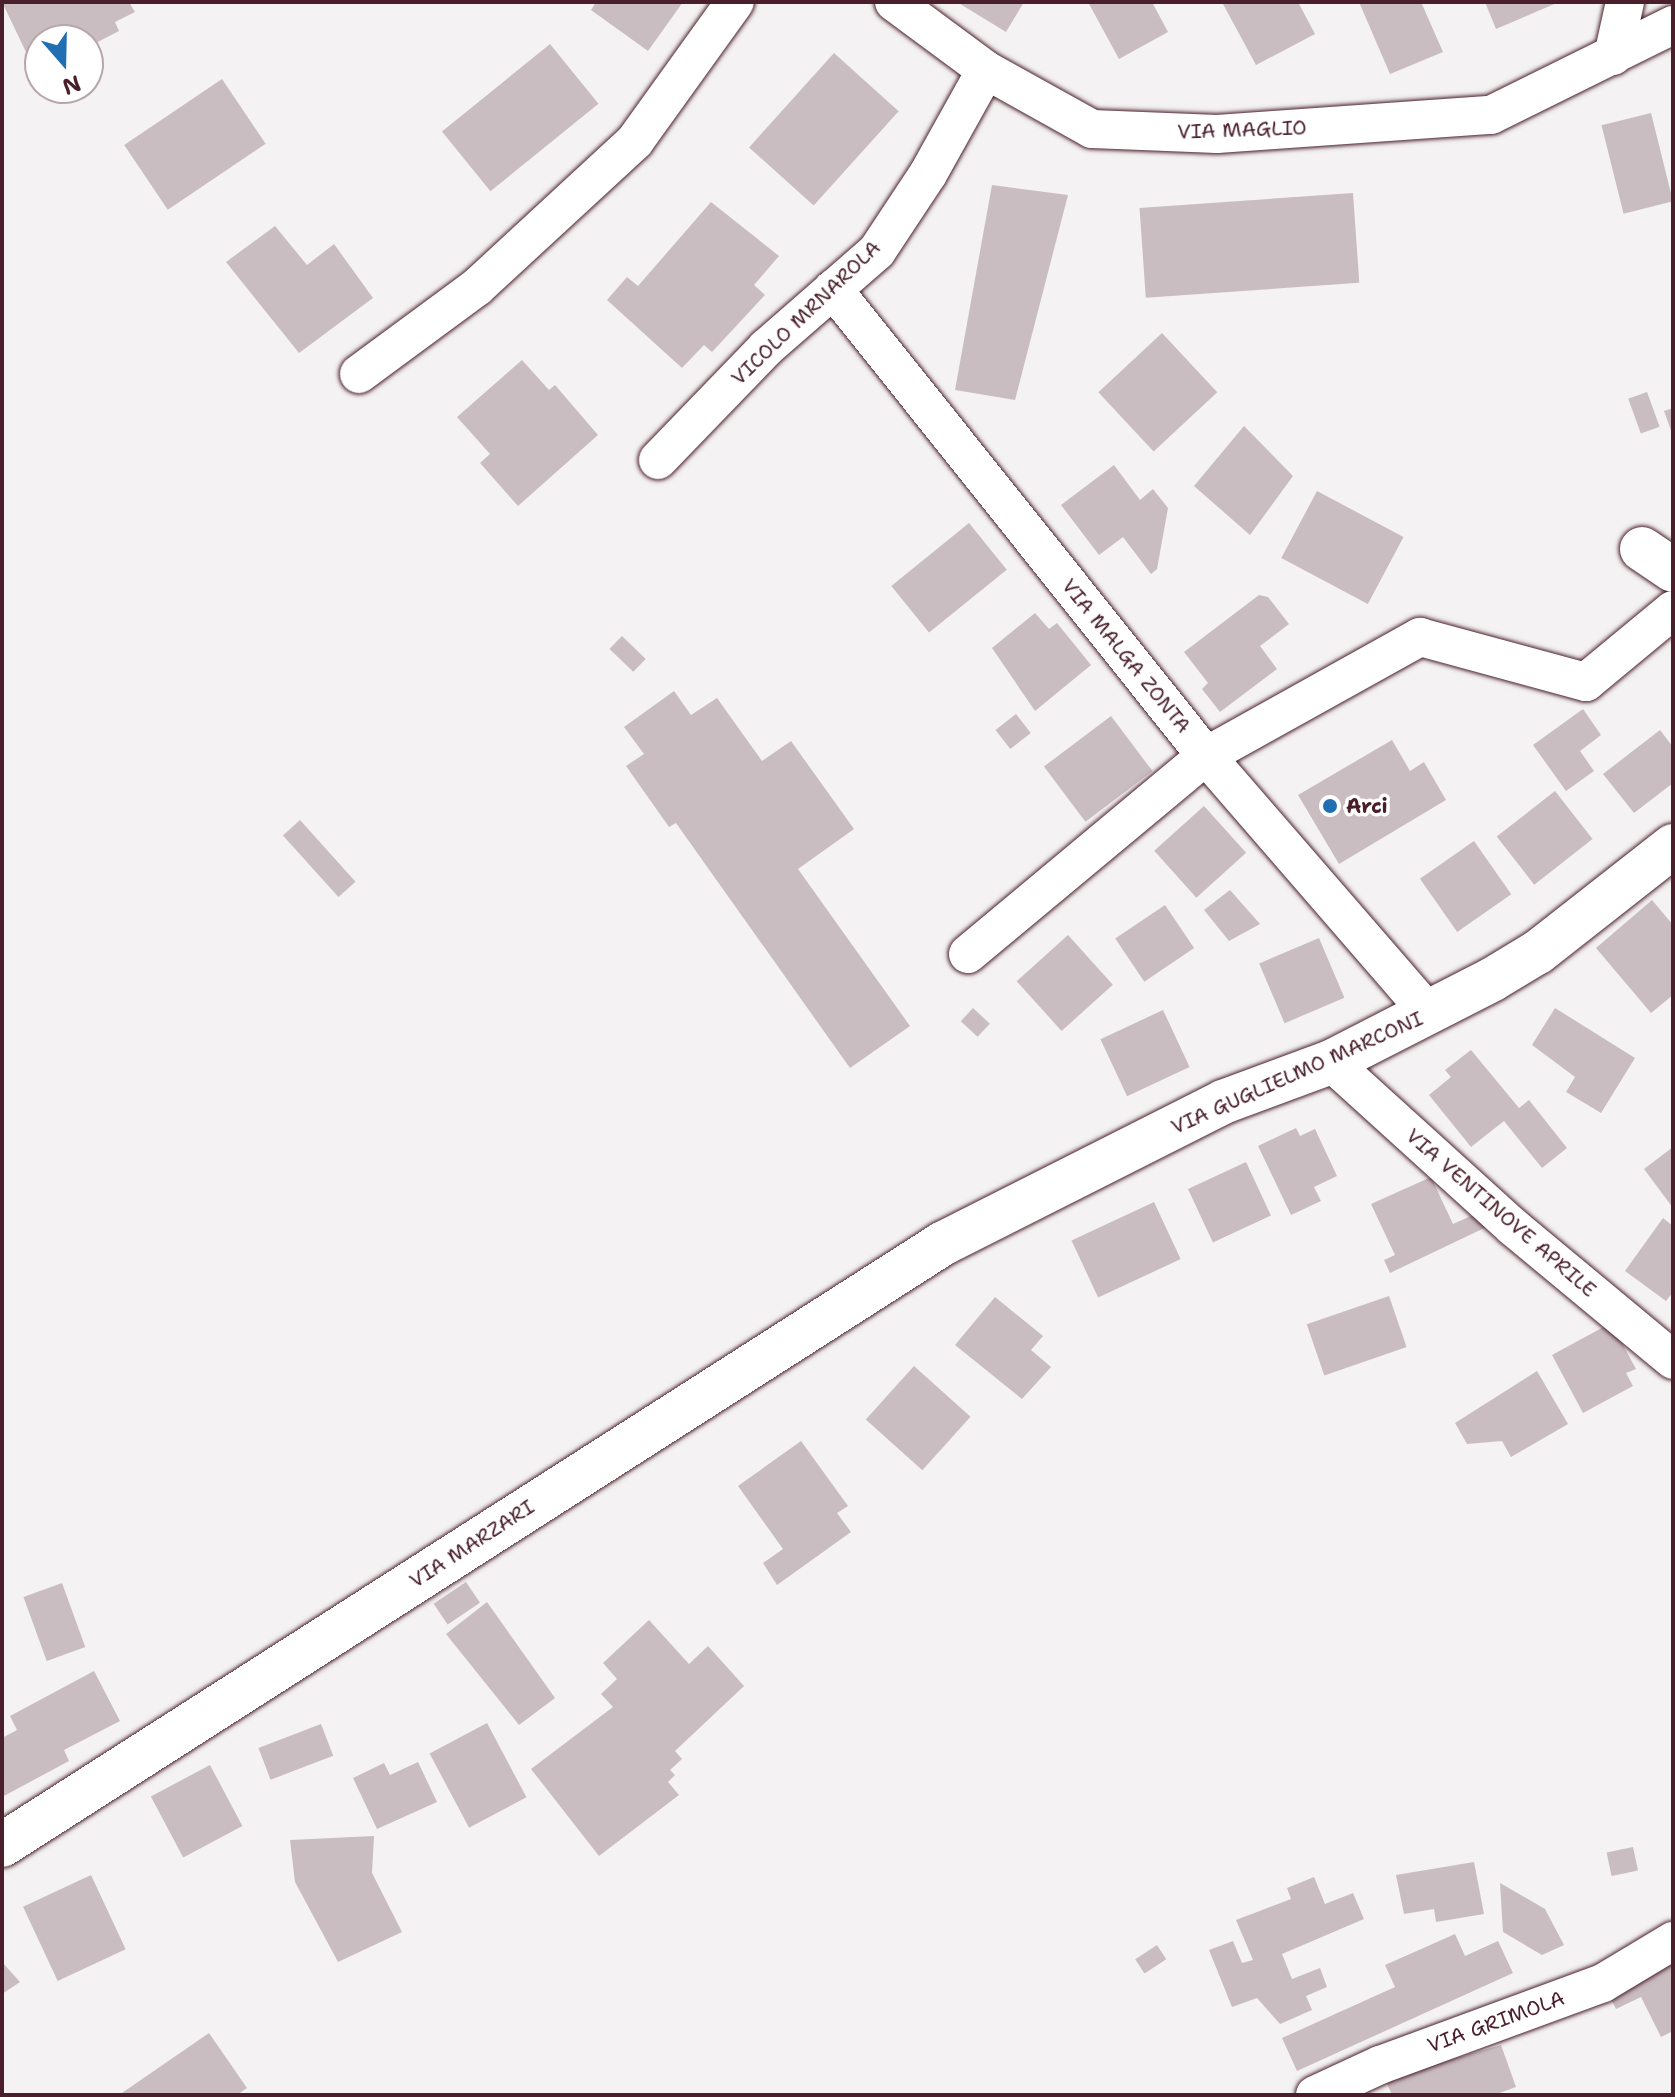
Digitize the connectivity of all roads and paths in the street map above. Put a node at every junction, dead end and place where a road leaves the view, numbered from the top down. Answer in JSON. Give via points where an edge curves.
{"nodes":[{"id":1,"x":735,"y":2,"type":"edge"},
{"id":2,"x":894,"y":2,"type":"edge"},
{"id":3,"x":1625,"y":2,"type":"edge"},
{"id":4,"x":1673,"y":25,"type":"edge"},
{"id":5,"x":1613,"y":56,"type":"junction"},
{"id":6,"x":986,"y":70,"type":"junction"},
{"id":7,"x":833,"y":289,"type":"junction"},
{"id":8,"x":359,"y":374,"type":"dead end"},
{"id":9,"x":658,"y":460,"type":"dead end"},
{"id":10,"x":1673,"y":610,"type":"edge"},
{"id":11,"x":1206,"y":756,"type":"junction"},
{"id":12,"x":1673,"y":846,"type":"edge"},
{"id":13,"x":968,"y":954,"type":"dead end"},
{"id":14,"x":1429,"y":1013,"type":"junction"},
{"id":15,"x":1331,"y":1062,"type":"junction"},
{"id":16,"x":942,"y":1244,"type":"joint"},
{"id":17,"x":1673,"y":1360,"type":"edge"},
{"id":18,"x":2,"y":1845,"type":"edge"},
{"id":19,"x":1673,"y":1941,"type":"edge"},
{"id":20,"x":1315,"y":2095,"type":"edge"}],
"edges":[{"from":1,"to":8,"type":"street","via":[[635,141],[477,287]]},
{"from":2,"to":6,"type":"street","name":"VIA MAGLIO"},
{"from":3,"to":5,"type":"street"},
{"from":4,"to":5,"type":"street","name":"VIA MAGLIO"},
{"from":5,"to":6,"type":"street","name":"VIA MAGLIO","via":[[1491,115],[1217,134],[1092,129]]},
{"from":6,"to":7,"type":"street","name":"VICOLO MRNAROLA","via":[[877,251]]},
{"from":7,"to":9,"type":"street","name":"VICOLO MRNAROLA","via":[[766,348]]},
{"from":7,"to":11,"type":"street","name":"VIA MALGA ZONTA"},
{"from":10,"to":11,"type":"street","via":[[1586,682],[1420,637]]},
{"from":11,"to":13,"type":"street"},
{"from":11,"to":14,"type":"street","name":"VIA MALGA ZONTA"},
{"from":12,"to":14,"type":"street","name":"VIA GUGLIELMO MARCONI","via":[[1538,952]]},
{"from":14,"to":15,"type":"street","name":"VIA GUGLIELMO MARCONI"},
{"from":15,"to":16,"type":"street","name":"VIA GUGLIELMO MARCONI","via":[[1223,1102]]},
{"from":15,"to":17,"type":"street","name":"VIA VENTINOVE APRILE","via":[[1513,1227]]},
{"from":16,"to":18,"type":"street","name":"VIA MARZARI"},
{"from":19,"to":20,"type":"street","name":"VIA GRIMOLA","via":[[1603,1983],[1380,2065]]}]}
